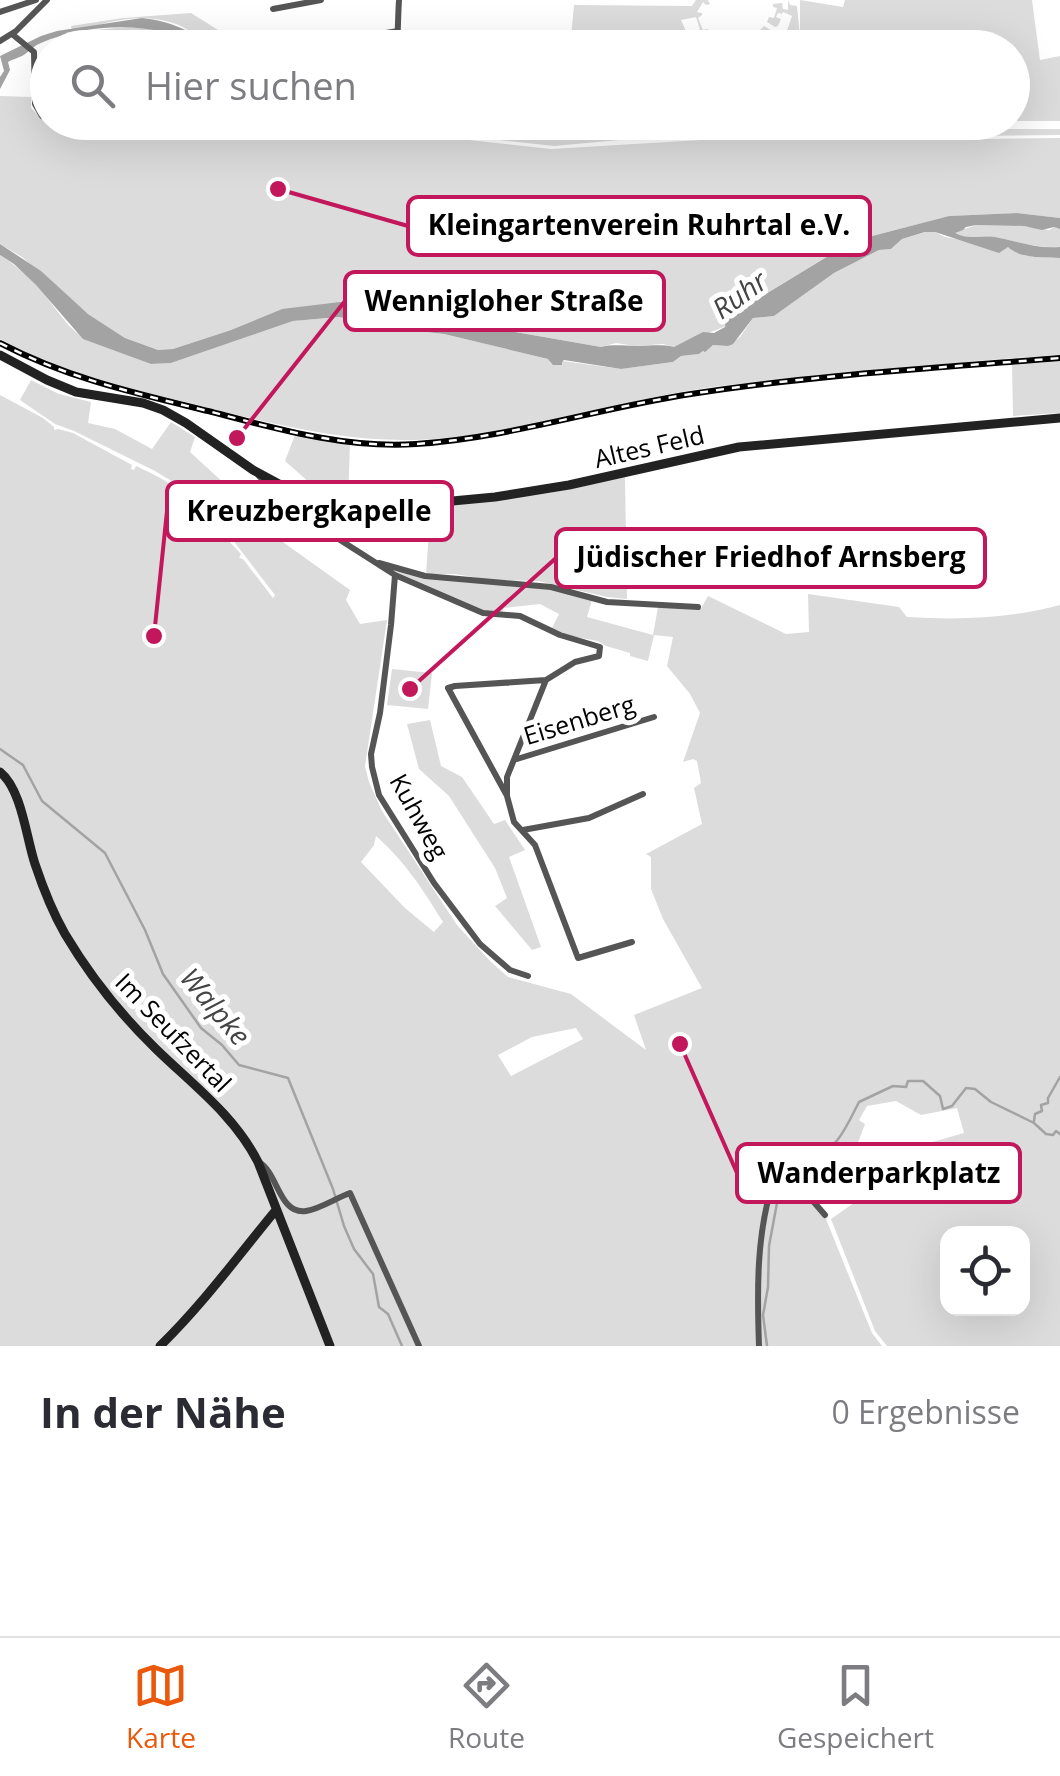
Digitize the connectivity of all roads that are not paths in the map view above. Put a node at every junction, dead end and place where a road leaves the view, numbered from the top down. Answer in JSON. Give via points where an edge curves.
{"nodes":[{"id":1,"x":36,"y":0,"type":"edge"},
{"id":2,"x":47,"y":0,"type":"edge"},
{"id":3,"x":321,"y":0,"type":"edge"},
{"id":4,"x":399,"y":0,"type":"edge"},
{"id":5,"x":274,"y":9,"type":"dead end"},
{"id":6,"x":0,"y":12,"type":"edge"},
{"id":7,"x":398,"y":30,"type":"edge"},
{"id":8,"x":12,"y":34,"type":"junction"},
{"id":9,"x":0,"y":41,"type":"edge"},
{"id":10,"x":30,"y":48,"type":"edge"},
{"id":11,"x":0,"y":355,"type":"edge"},
{"id":12,"x":1060,"y":418,"type":"edge"},
{"id":13,"x":288,"y":494,"type":"junction"},
{"id":14,"x":370,"y":560,"type":"junction"},
{"id":15,"x":394,"y":575,"type":"junction"},
{"id":16,"x":698,"y":607,"type":"dead end"},
{"id":17,"x":546,"y":680,"type":"junction"},
{"id":18,"x":654,"y":717,"type":"dead end"},
{"id":19,"x":516,"y":759,"type":"junction"},
{"id":20,"x":0,"y":772,"type":"edge"},
{"id":21,"x":643,"y":794,"type":"dead end"},
{"id":22,"x":507,"y":796,"type":"junction"},
{"id":23,"x":523,"y":830,"type":"junction"},
{"id":24,"x":632,"y":942,"type":"dead end"},
{"id":25,"x":528,"y":976,"type":"dead end"},
{"id":26,"x":258,"y":1162,"type":"junction"},
{"id":27,"x":276,"y":1210,"type":"junction"},
{"id":28,"x":825,"y":1215,"type":"dead end"},
{"id":29,"x":160,"y":1346,"type":"edge"},
{"id":30,"x":330,"y":1346,"type":"edge"},
{"id":31,"x":419,"y":1346,"type":"edge"},
{"id":32,"x":759,"y":1346,"type":"edge"}],
"edges":[{"from":1,"to":6,"type":"street"},
{"from":2,"to":8,"type":"street"},
{"from":3,"to":5,"type":"street"},
{"from":4,"to":7,"type":"street"},
{"from":8,"to":9,"type":"street"},
{"from":8,"to":10,"type":"street"},
{"from":11,"to":13,"type":"main road","name":"Altes Feld","via":[[66,389],[163,410]]},
{"from":12,"to":13,"type":"main road","name":"Altes Feld","via":[[739,447],[480,499],[370,505]]},
{"from":13,"to":14,"type":"street"},
{"from":14,"to":15,"type":"street"},
{"from":14,"to":16,"type":"street","via":[[417,574],[550,587],[607,602]]},
{"from":15,"to":17,"type":"street","via":[[484,613],[520,616],[600,647],[599,656]]},
{"from":15,"to":25,"type":"street","name":"Kuhweg","via":[[372,754],[379,795],[480,944]]},
{"from":17,"to":19,"type":"street"},
{"from":17,"to":22,"type":"street","via":[[448,688]]},
{"from":18,"to":19,"type":"street","name":"Eisenberg"},
{"from":19,"to":22,"type":"street"},
{"from":20,"to":26,"type":"main road","name":"Im Seufzertal","via":[[12,783],[65,934],[120,1010],[236,1126]]},
{"from":21,"to":23,"type":"street","via":[[590,818]]},
{"from":22,"to":23,"type":"street"},
{"from":23,"to":24,"type":"street","via":[[535,845],[578,958]]},
{"from":26,"to":27,"type":"main road","name":"Im Seufzertal"},
{"from":26,"to":31,"type":"street","via":[[294,1210],[350,1193]]},
{"from":27,"to":29,"type":"main road"},
{"from":27,"to":30,"type":"main road","name":"Im Seufzertal"},
{"from":28,"to":32,"type":"street","via":[[791,1179],[775,1177],[757,1288]]}]}
